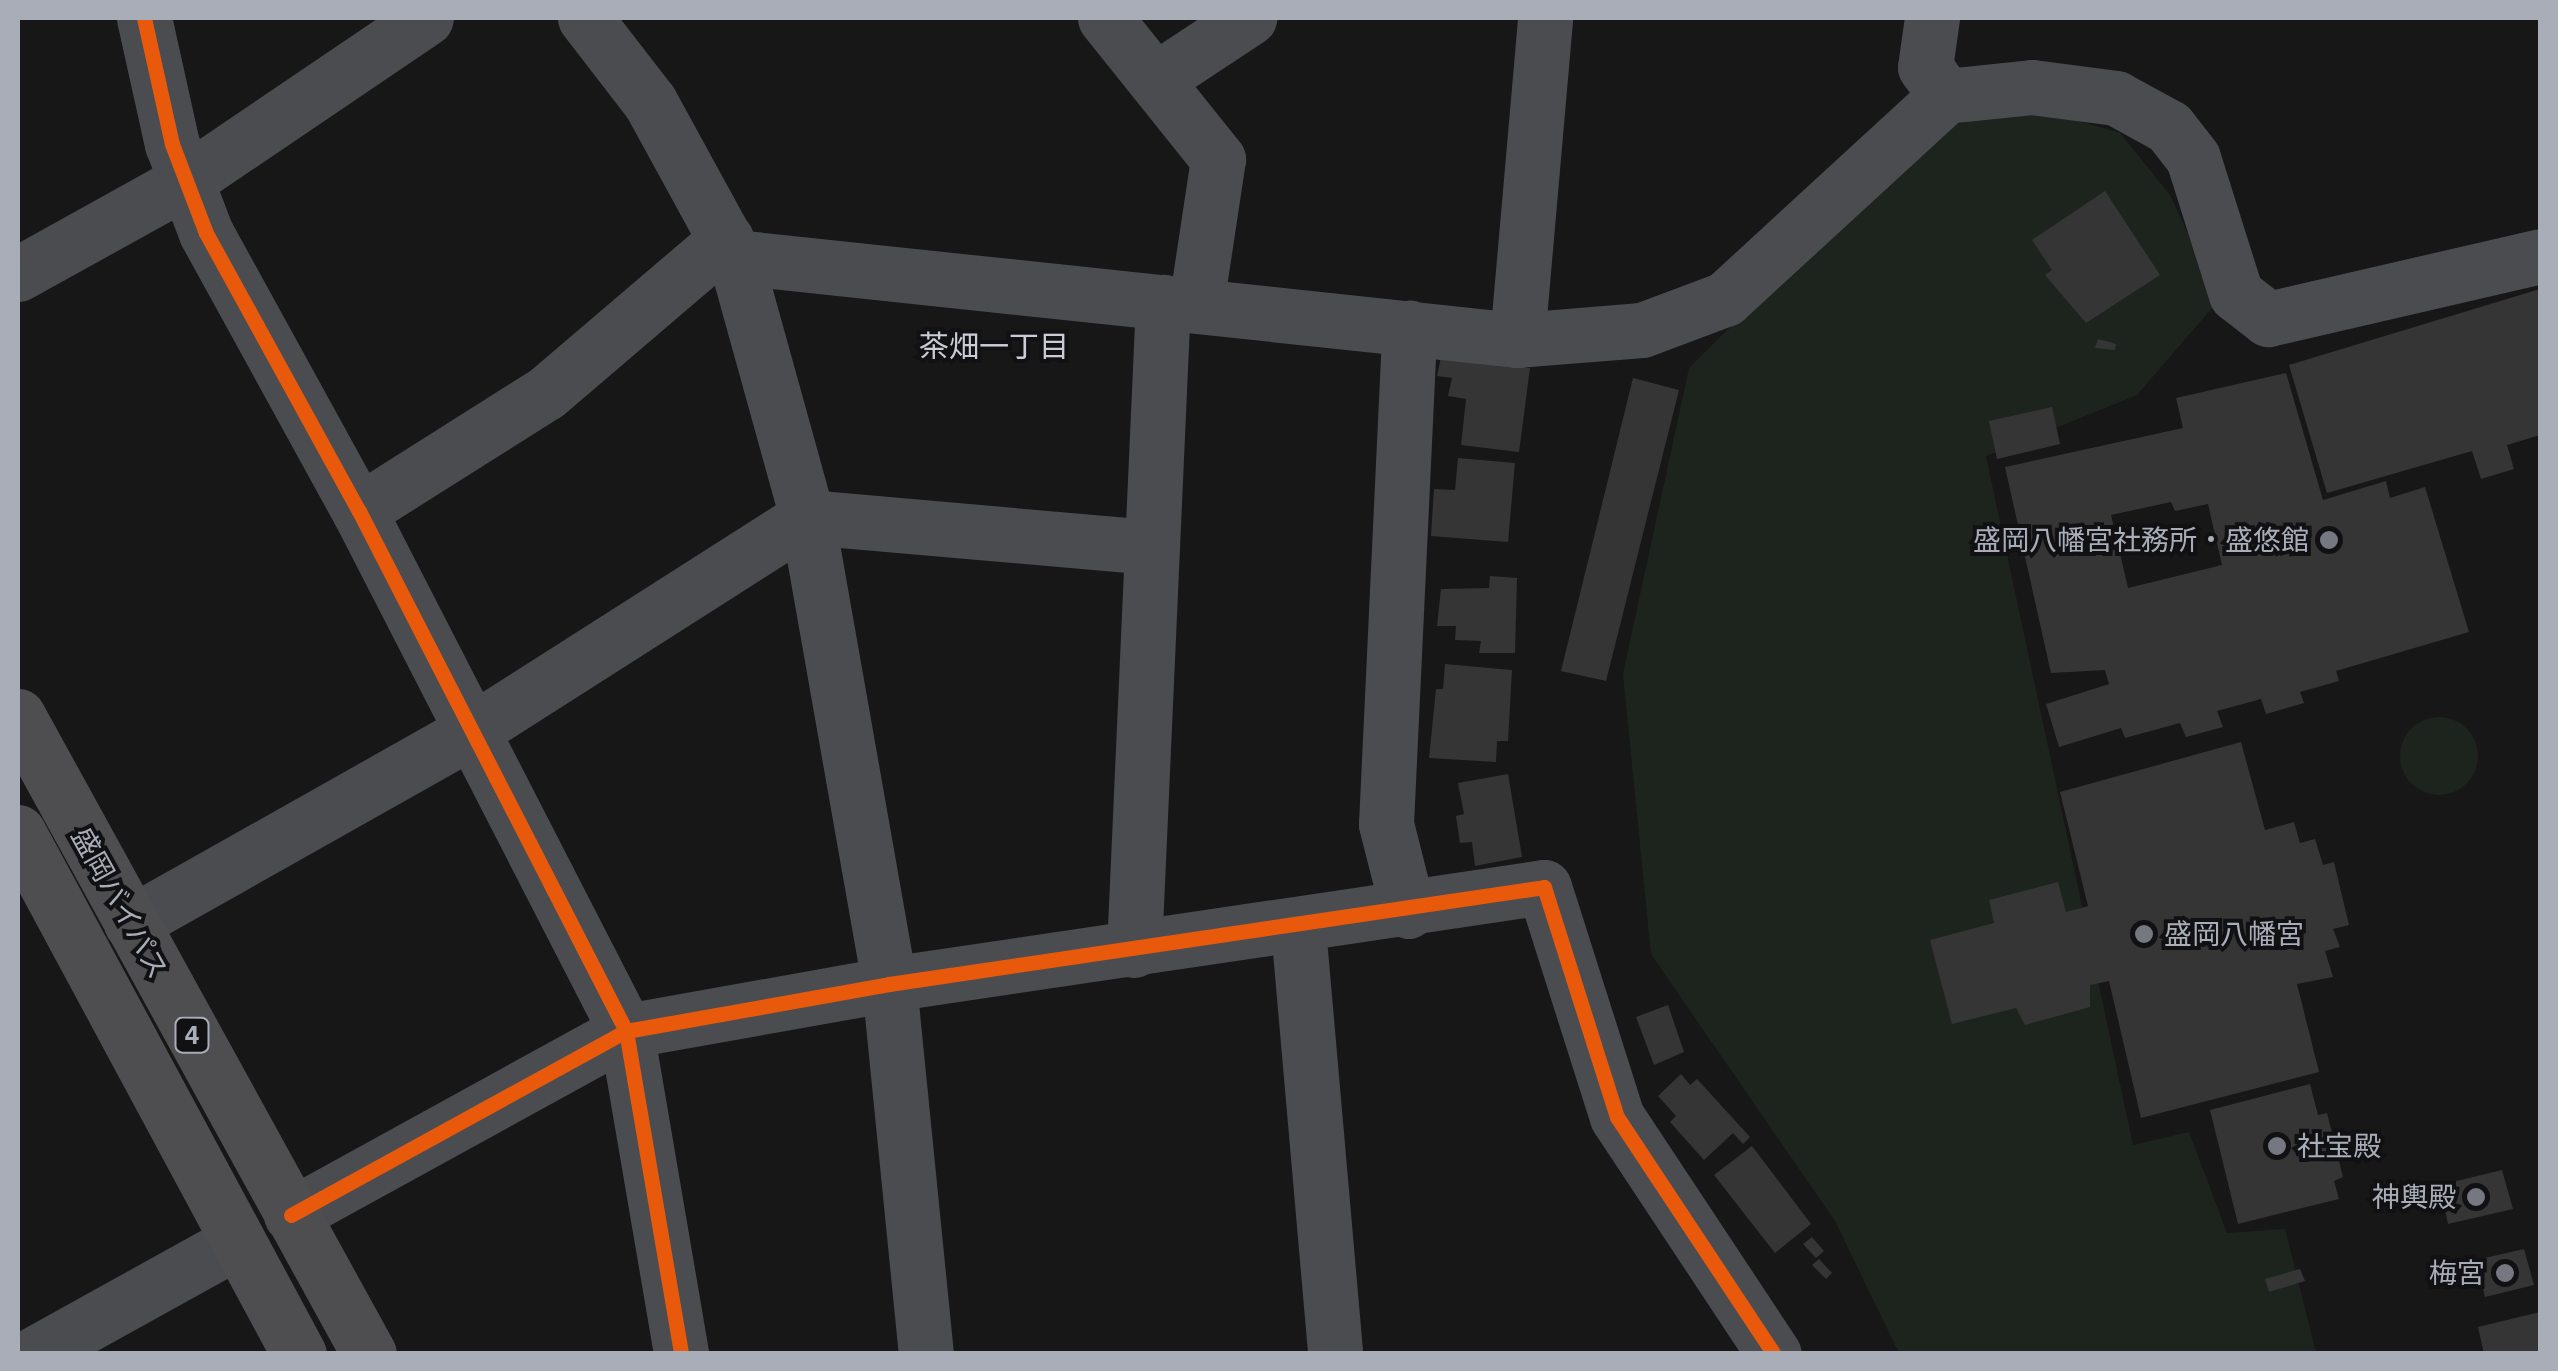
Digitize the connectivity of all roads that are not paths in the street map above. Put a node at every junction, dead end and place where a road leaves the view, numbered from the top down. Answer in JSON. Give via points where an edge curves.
{"nodes":[{"id":1,"x":144,"y":18,"type":"edge"},
{"id":2,"x":426,"y":18,"type":"edge"},
{"id":3,"x":585,"y":18,"type":"edge"},
{"id":4,"x":1105,"y":18,"type":"edge"},
{"id":5,"x":1249,"y":18,"type":"edge"},
{"id":6,"x":1545,"y":18,"type":"edge"},
{"id":7,"x":1932,"y":18,"type":"edge"},
{"id":8,"x":1155,"y":80,"type":"junction"},
{"id":9,"x":1946,"y":96,"type":"junction"},
{"id":10,"x":184,"y":182,"type":"junction"},
{"id":11,"x":730,"y":248,"type":"junction"},
{"id":12,"x":2540,"y":256,"type":"edge"},
{"id":13,"x":18,"y":274,"type":"edge"},
{"id":14,"x":1180,"y":303,"type":"junction"},
{"id":15,"x":1410,"y":328,"type":"junction"},
{"id":16,"x":1517,"y":340,"type":"junction"},
{"id":17,"x":359,"y":510,"type":"junction"},
{"id":18,"x":806,"y":517,"type":"junction"},
{"id":19,"x":1152,"y":547,"type":"junction"},
{"id":20,"x":18,"y":716,"type":"edge"},
{"id":21,"x":473,"y":730,"type":"junction"},
{"id":22,"x":18,"y":832,"type":"edge"},
{"id":23,"x":1408,"y":911,"type":"junction"},
{"id":24,"x":131,"y":923,"type":"junction"},
{"id":25,"x":1298,"y":928,"type":"junction"},
{"id":26,"x":1134,"y":950,"type":"junction"},
{"id":27,"x":889,"y":984,"type":"junction"},
{"id":28,"x":626,"y":1031,"type":"junction"},
{"id":29,"x":291,"y":1215,"type":"junction"},
{"id":30,"x":236,"y":1242,"type":"junction"},
{"id":31,"x":34,"y":1354,"type":"edge"},
{"id":32,"x":299,"y":1354,"type":"edge"},
{"id":33,"x":369,"y":1354,"type":"edge"},
{"id":34,"x":681,"y":1354,"type":"edge"},
{"id":35,"x":926,"y":1354,"type":"edge"},
{"id":36,"x":1335,"y":1354,"type":"edge"},
{"id":37,"x":1774,"y":1354,"type":"edge"}],
"edges":[{"from":1,"to":10,"type":"street"},
{"from":2,"to":10,"type":"street"},
{"from":3,"to":11,"type":"street","via":[[650,102]]},
{"from":4,"to":8,"type":"street"},
{"from":5,"to":8,"type":"street"},
{"from":6,"to":16,"type":"street"},
{"from":7,"to":9,"type":"street","via":[[1926,66]]},
{"from":8,"to":14,"type":"street","via":[[1218,159]]},
{"from":9,"to":12,"type":"street","via":[[2032,87],[2116,98],[2169,127],[2193,158],[2236,294],[2268,320]]},
{"from":9,"to":16,"type":"street","via":[[1725,299],[1642,330]]},
{"from":10,"to":13,"type":"street"},
{"from":10,"to":17,"type":"street"},
{"from":11,"to":14,"type":"street"},
{"from":11,"to":17,"type":"street","via":[[546,393]]},
{"from":11,"to":18,"type":"street"},
{"from":14,"to":15,"type":"street"},
{"from":14,"to":19,"type":"street"},
{"from":15,"to":16,"type":"street"},
{"from":15,"to":23,"type":"street","via":[[1386,824]]},
{"from":17,"to":21,"type":"street"},
{"from":18,"to":19,"type":"street"},
{"from":18,"to":21,"type":"street"},
{"from":18,"to":27,"type":"street"},
{"from":19,"to":26,"type":"street"},
{"from":20,"to":24,"type":"highway","name":"盛岡バイパス","number":"4"},
{"from":21,"to":24,"type":"street"},
{"from":21,"to":28,"type":"street"},
{"from":22,"to":30,"type":"highway","name":"盛岡バイパス","number":"4"},
{"from":23,"to":25,"type":"street"},
{"from":23,"to":37,"type":"street","via":[[1544,887],[1617,1117]]},
{"from":24,"to":29,"type":"highway","name":"盛岡バイパス","number":"4"},
{"from":25,"to":26,"type":"street"},
{"from":25,"to":36,"type":"street"},
{"from":26,"to":27,"type":"street"},
{"from":27,"to":28,"type":"street"},
{"from":27,"to":35,"type":"street"},
{"from":28,"to":29,"type":"street"},
{"from":28,"to":34,"type":"street"},
{"from":29,"to":33,"type":"highway","name":"盛岡バイパス","number":"4"},
{"from":30,"to":31,"type":"street"},
{"from":30,"to":32,"type":"highway","name":"盛岡バイパス","number":"4"}]}
